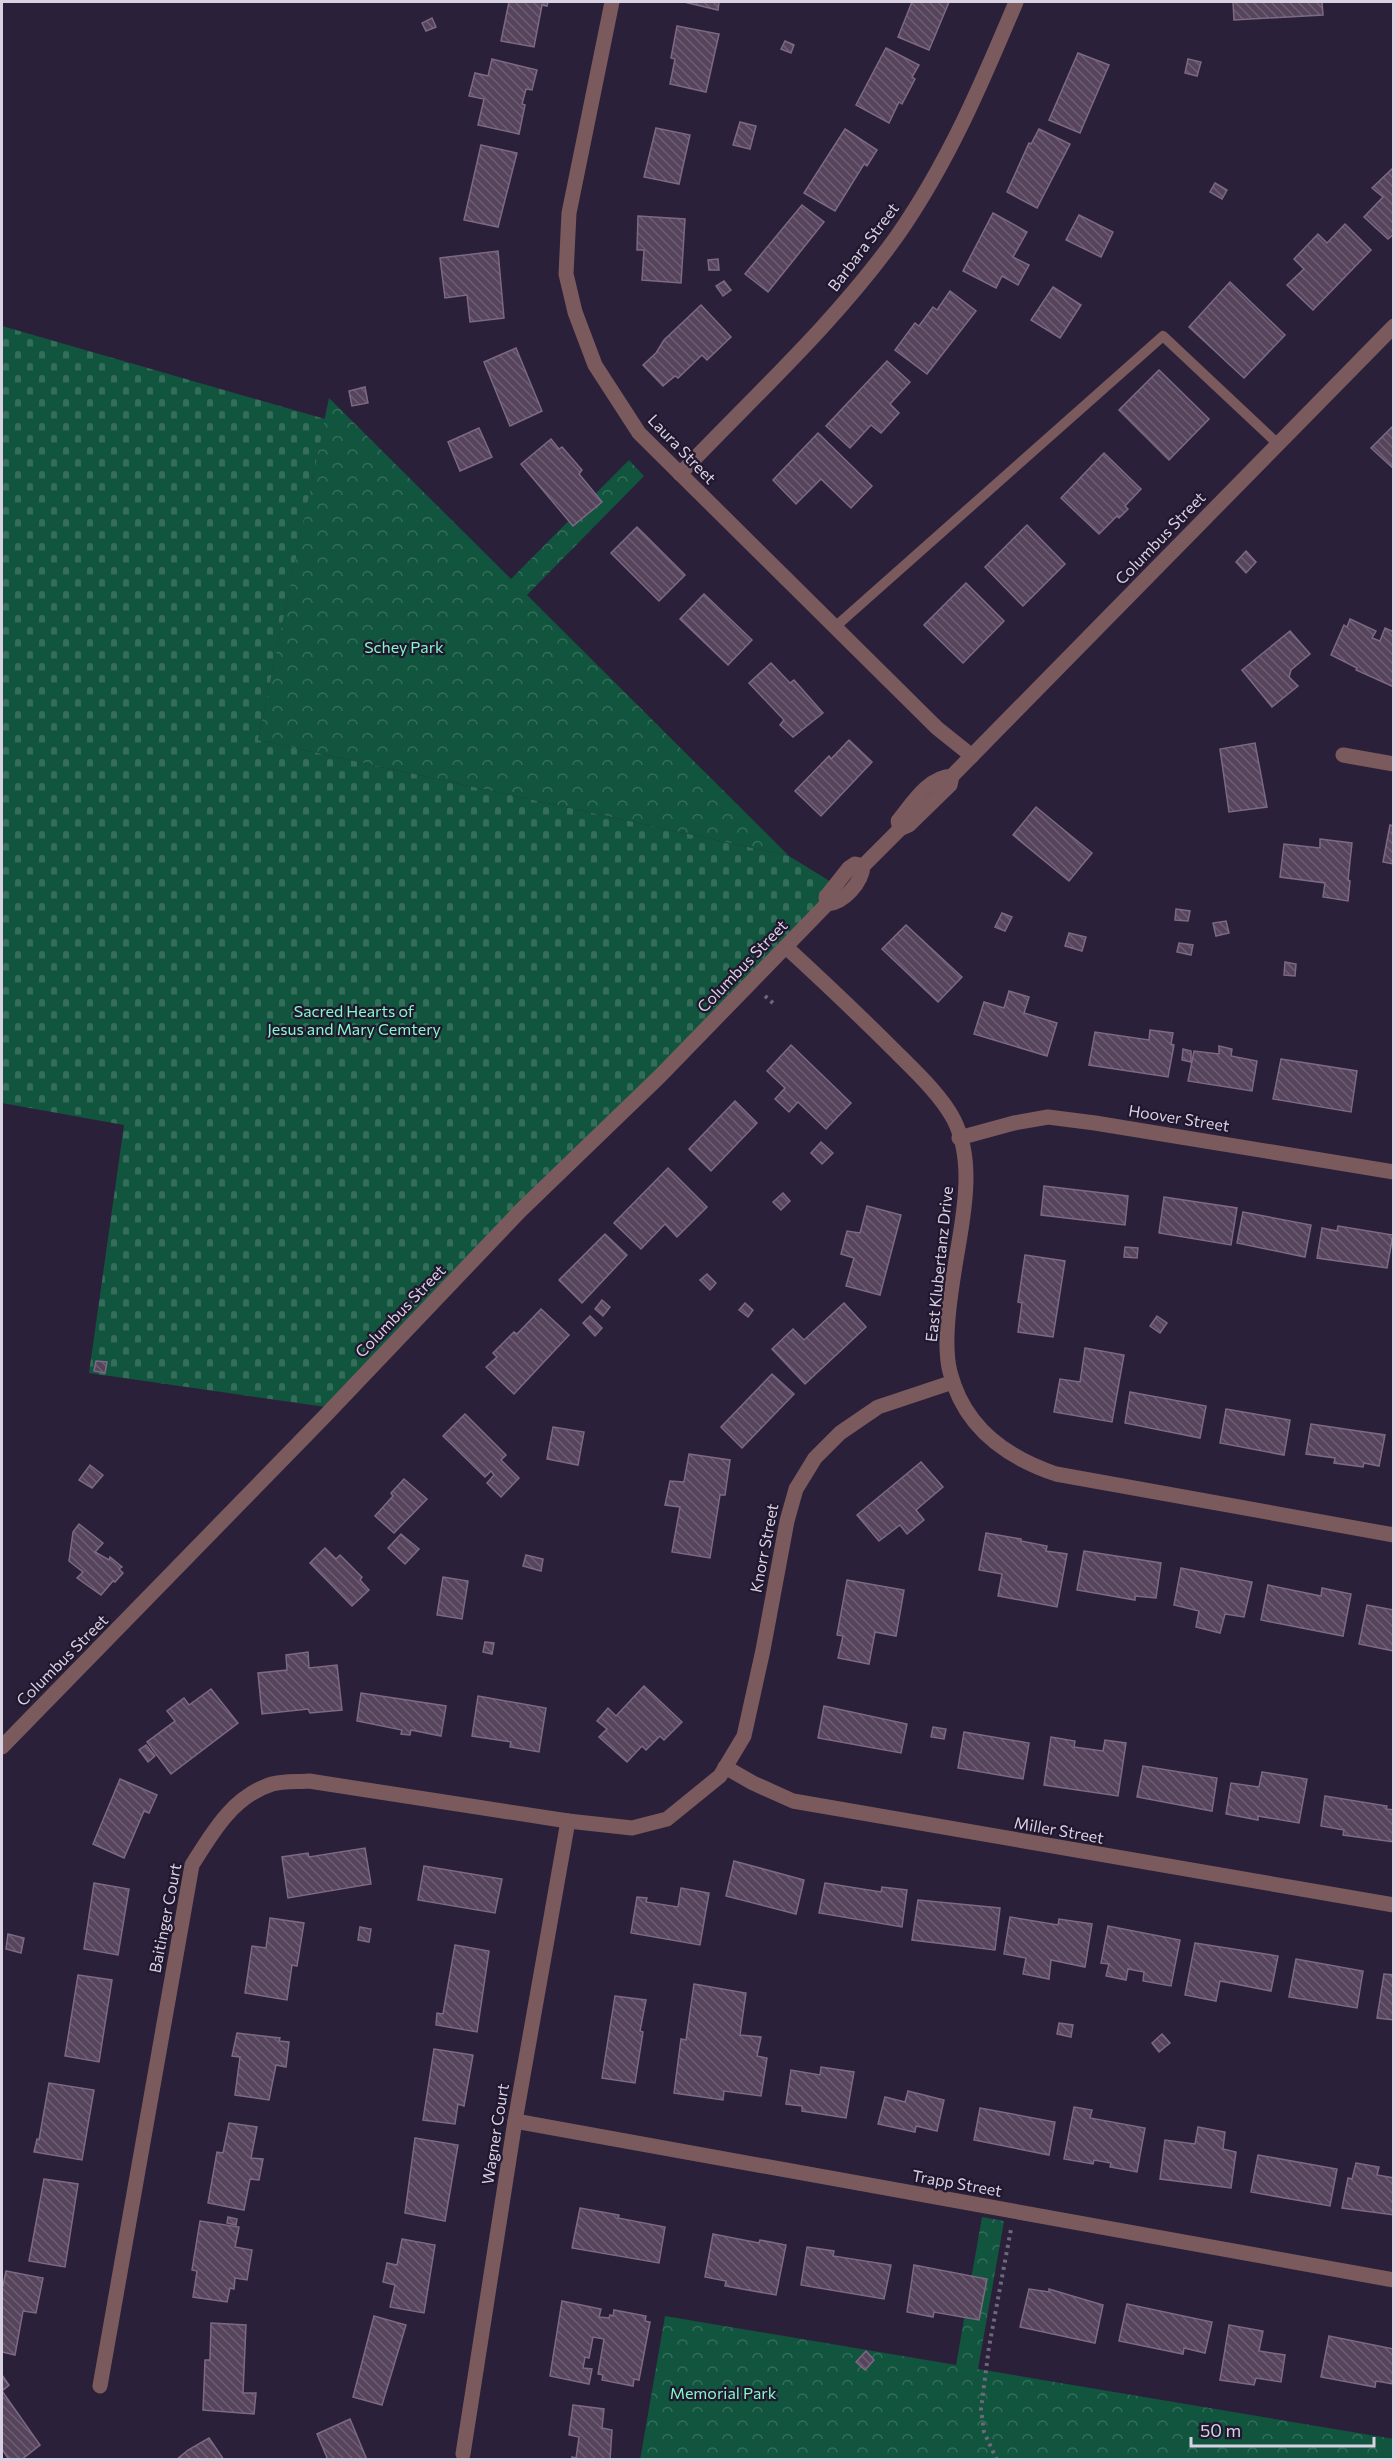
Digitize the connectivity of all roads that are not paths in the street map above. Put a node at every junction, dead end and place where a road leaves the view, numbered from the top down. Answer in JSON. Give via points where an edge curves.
{"nodes":[{"id":1,"x":612,"y":2,"type":"edge"},
{"id":2,"x":1016,"y":2,"type":"edge"},
{"id":3,"x":1394,"y":326,"type":"edge"},
{"id":4,"x":1278,"y":444,"type":"junction"},
{"id":5,"x":681,"y":474,"type":"junction"},
{"id":6,"x":835,"y":627,"type":"junction"},
{"id":7,"x":1343,"y":755,"type":"dead end"},
{"id":8,"x":972,"y":756,"type":"junction"},
{"id":9,"x":1394,"y":764,"type":"edge"},
{"id":10,"x":786,"y":947,"type":"junction"},
{"id":11,"x":959,"y":1138,"type":"junction"},
{"id":12,"x":1394,"y":1172,"type":"edge"},
{"id":13,"x":953,"y":1382,"type":"junction"},
{"id":14,"x":1394,"y":1535,"type":"edge"},
{"id":15,"x":2,"y":1747,"type":"edge"},
{"id":16,"x":725,"y":1767,"type":"junction"},
{"id":17,"x":568,"y":1821,"type":"junction"},
{"id":18,"x":1394,"y":1905,"type":"edge"},
{"id":19,"x":515,"y":2121,"type":"junction"},
{"id":20,"x":1394,"y":2280,"type":"edge"},
{"id":21,"x":100,"y":2386,"type":"dead end"},
{"id":22,"x":463,"y":2454,"type":"dead end"}],
"edges":[{"from":1,"to":5,"type":"street","name":"Laura Street","via":[[569,213],[566,274],[595,365],[639,433]]},
{"from":2,"to":5,"type":"street","name":"Barbara Street","via":[[949,152],[897,236],[794,360]]},
{"from":3,"to":4,"type":"street","name":"Columbus Street"},
{"from":4,"to":6,"type":"lane","via":[[1162,336]]},
{"from":4,"to":8,"type":"street","name":"Columbus Street"},
{"from":5,"to":6,"type":"street","name":"Laura Street"},
{"from":6,"to":8,"type":"street","name":"Laura Street","via":[[937,728]]},
{"from":7,"to":9,"type":"street"},
{"from":8,"to":10,"type":"street","name":"Columbus Street","via":[[952,776],[950,785],[909,825],[900,829],[863,866],[855,864],[849,868],[826,897],[827,904]]},
{"from":10,"to":11,"type":"street","name":"East Klubertanz Drive","via":[[922,1078],[954,1120]]},
{"from":10,"to":15,"type":"street","name":"Columbus Street","via":[[520,1211]]},
{"from":11,"to":12,"type":"street","name":"Hoover Street","via":[[1048,1117]]},
{"from":11,"to":13,"type":"street","name":"East Klubertanz Drive","via":[[966,1175],[949,1319],[949,1371]]},
{"from":13,"to":14,"type":"street","name":"East Klubertanz Drive","via":[[977,1426],[1004,1452],[1035,1467],[1089,1482]]},
{"from":13,"to":16,"type":"street","name":"Knorr Street","via":[[878,1407],[840,1433],[815,1458],[796,1489],[744,1736]]},
{"from":16,"to":17,"type":"street","name":"Baitinger Court","via":[[720,1776],[667,1819],[632,1828]]},
{"from":16,"to":18,"type":"street","name":"Miller Street","via":[[793,1801]]},
{"from":17,"to":19,"type":"street","name":"Wagner Court"},
{"from":17,"to":21,"type":"street","name":"Baitinger Court","via":[[309,1781],[273,1784],[244,1798],[218,1824],[192,1865]]},
{"from":19,"to":20,"type":"street","name":"Trapp Street"},
{"from":19,"to":22,"type":"street","name":"Wagner Court"}]}
